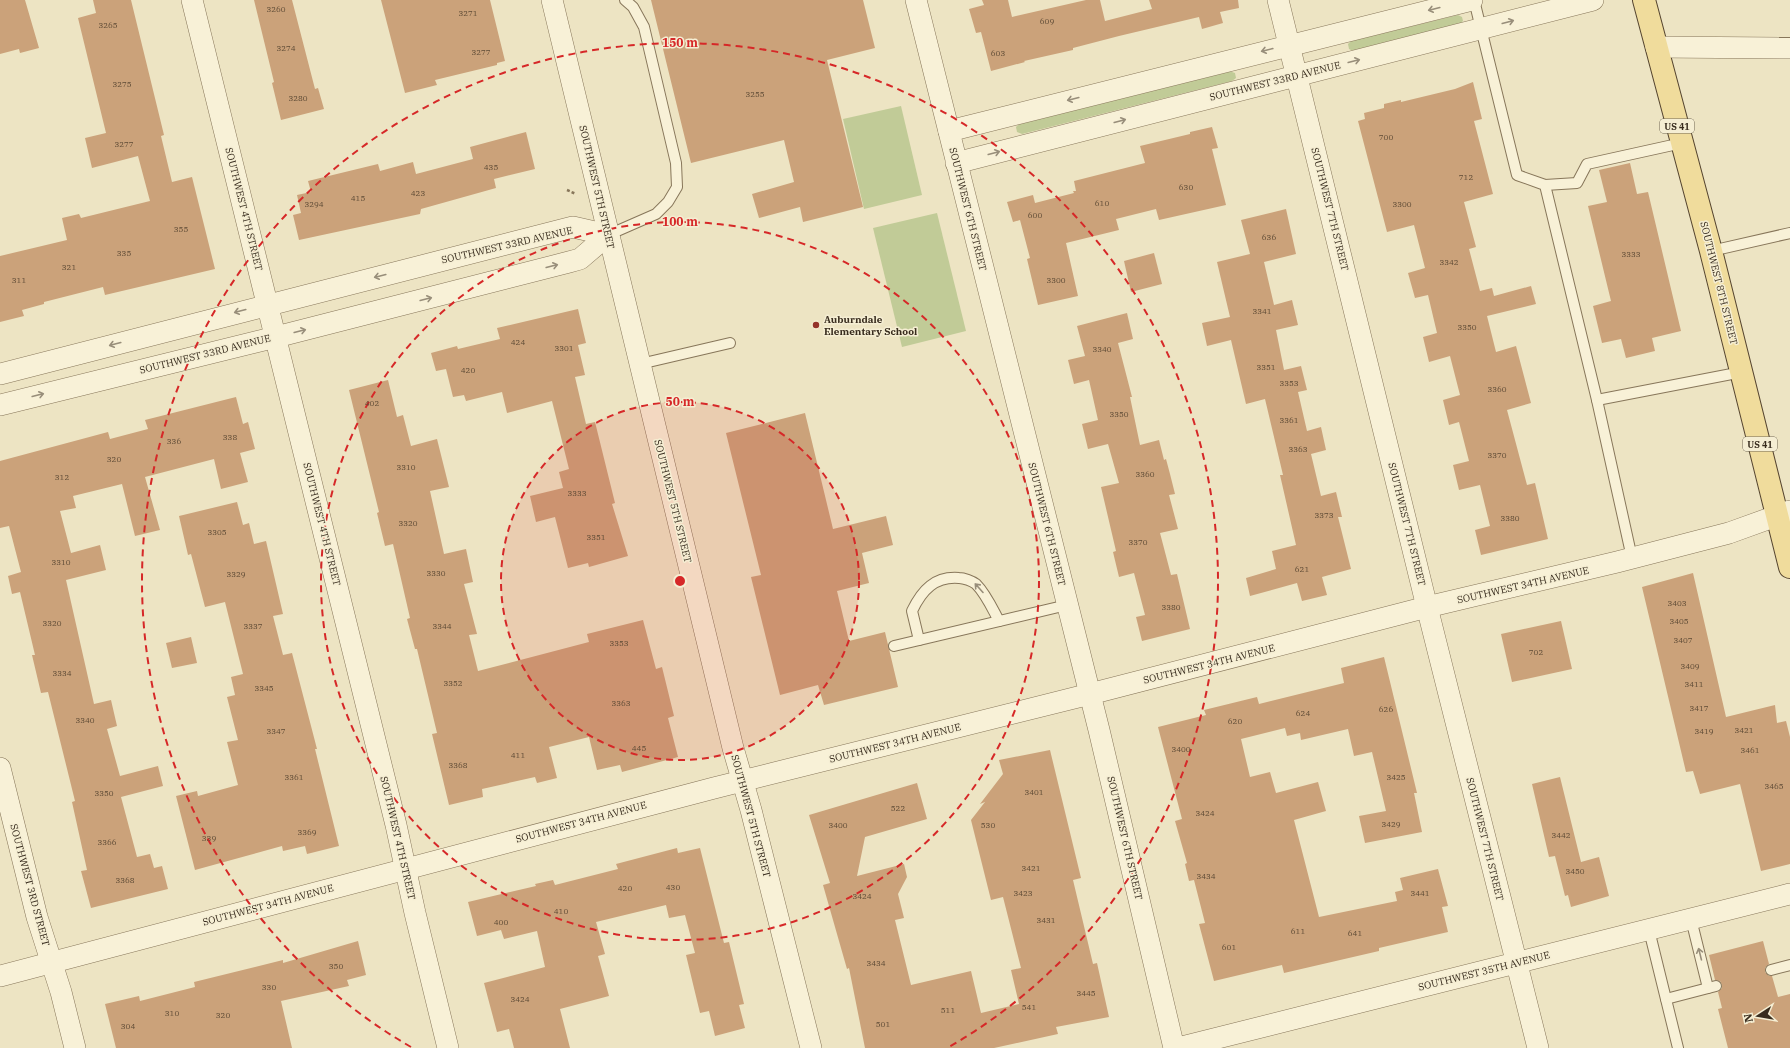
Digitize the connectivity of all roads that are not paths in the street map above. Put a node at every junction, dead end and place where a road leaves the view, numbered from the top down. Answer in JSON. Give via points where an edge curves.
{"nodes":[{"id":1,"x":192,"y":0,"type":"edge"},
{"id":2,"x":552,"y":0,"type":"edge"},
{"id":3,"x":625,"y":0,"type":"edge"},
{"id":4,"x":916,"y":0,"type":"edge"},
{"id":5,"x":1278,"y":0,"type":"edge"},
{"id":6,"x":1473,"y":0,"type":"edge"},
{"id":7,"x":1593,"y":0,"type":"edge"},
{"id":8,"x":1644,"y":0,"type":"edge"},
{"id":9,"x":1482,"y":29,"type":"junction"},
{"id":10,"x":1289,"y":45,"type":"junction"},
{"id":11,"x":1656,"y":47,"type":"junction"},
{"id":12,"x":1790,"y":48,"type":"edge"},
{"id":13,"x":1297,"y":75,"type":"junction"},
{"id":14,"x":949,"y":131,"type":"junction"},
{"id":15,"x":1682,"y":143,"type":"junction"},
{"id":16,"x":956,"y":163,"type":"junction"},
{"id":17,"x":1545,"y":185,"type":"junction"},
{"id":18,"x":1790,"y":233,"type":"edge"},
{"id":19,"x":608,"y":235,"type":"junction"},
{"id":20,"x":1711,"y":251,"type":"junction"},
{"id":21,"x":267,"y":304,"type":"junction"},
{"id":22,"x":276,"y":337,"type":"junction"},
{"id":23,"x":730,"y":343,"type":"dead end"},
{"id":24,"x":640,"y":364,"type":"junction"},
{"id":25,"x":1742,"y":372,"type":"junction"},
{"id":26,"x":0,"y":374,"type":"edge"},
{"id":27,"x":1597,"y":400,"type":"junction"},
{"id":28,"x":0,"y":405,"type":"edge"},
{"id":29,"x":1784,"y":513,"type":"edge"},
{"id":30,"x":1632,"y":558,"type":"junction"},
{"id":31,"x":1790,"y":567,"type":"edge"},
{"id":32,"x":1067,"y":604,"type":"junction"},
{"id":33,"x":1427,"y":607,"type":"junction"},
{"id":34,"x":999,"y":621,"type":"junction"},
{"id":35,"x":919,"y":640,"type":"junction"},
{"id":36,"x":894,"y":646,"type":"dead end"},
{"id":37,"x":1090,"y":694,"type":"junction"},
{"id":38,"x":0,"y":768,"type":"edge"},
{"id":39,"x":743,"y":780,"type":"junction"},
{"id":40,"x":405,"y":868,"type":"junction"},
{"id":41,"x":1790,"y":894,"type":"edge"},
{"id":42,"x":1691,"y":919,"type":"junction"},
{"id":43,"x":1649,"y":930,"type":"junction"},
{"id":44,"x":52,"y":962,"type":"junction"},
{"id":45,"x":1516,"y":964,"type":"junction"},
{"id":46,"x":1790,"y":965,"type":"edge"},
{"id":47,"x":1771,"y":970,"type":"dead end"},
{"id":48,"x":0,"y":976,"type":"edge"},
{"id":49,"x":1666,"y":999,"type":"junction"},
{"id":50,"x":75,"y":1048,"type":"edge"},
{"id":51,"x":448,"y":1048,"type":"edge"},
{"id":52,"x":811,"y":1048,"type":"edge"},
{"id":53,"x":1174,"y":1048,"type":"edge"},
{"id":54,"x":1178,"y":1048,"type":"edge"},
{"id":55,"x":1538,"y":1048,"type":"edge"},
{"id":56,"x":1678,"y":1048,"type":"edge"}],
"edges":[{"from":1,"to":21,"type":"street","name":"SOUTHWEST 4TH STREET"},
{"from":2,"to":19,"type":"street","name":"SOUTHWEST 5TH STREET"},
{"from":3,"to":19,"type":"lane","via":[[633,7],[644,27],[676,163],[677,186],[668,202],[656,214]]},
{"from":4,"to":14,"type":"street","name":"SOUTHWEST 6TH STREET"},
{"from":5,"to":10,"type":"street","name":"SOUTHWEST 7TH STREET"},
{"from":6,"to":9,"type":"lane"},
{"from":6,"to":10,"type":"street","one_way":true},
{"from":9,"to":7,"type":"street","name":"SOUTHWEST 33RD AVENUE","one_way":true},
{"from":8,"to":11,"type":"main road","name":"SOUTHWEST 8TH STREET","number":"US 41"},
{"from":13,"to":9,"type":"street","name":"SOUTHWEST 33RD AVENUE","one_way":true},
{"from":9,"to":17,"type":"lane","via":[[1517,175]]},
{"from":10,"to":13,"type":"street","name":"SOUTHWEST 7TH STREET"},
{"from":10,"to":14,"type":"street","one_way":true},
{"from":11,"to":12,"type":"street"},
{"from":11,"to":15,"type":"main road","name":"SOUTHWEST 8TH STREET","number":"US 41"},
{"from":16,"to":13,"type":"street","name":"SOUTHWEST 33RD AVENUE","one_way":true},
{"from":13,"to":33,"type":"street","name":"SOUTHWEST 7TH STREET"},
{"from":14,"to":16,"type":"street","name":"SOUTHWEST 6TH STREET"},
{"from":15,"to":17,"type":"lane","via":[[1587,164],[1577,183]]},
{"from":15,"to":20,"type":"main road","name":"SOUTHWEST 8TH STREET","number":"US 41"},
{"from":16,"to":32,"type":"street","name":"SOUTHWEST 6TH STREET"},
{"from":17,"to":27,"type":"lane"},
{"from":18,"to":20,"type":"lane"},
{"from":19,"to":21,"type":"street","name":"SOUTHWEST 33RD AVENUE","one_way":true,"via":[[572,228]]},
{"from":22,"to":19,"type":"street","name":"SOUTHWEST 33RD AVENUE","one_way":true,"via":[[580,259]]},
{"from":19,"to":24,"type":"street","name":"SOUTHWEST 5TH STREET"},
{"from":20,"to":25,"type":"main road","name":"SOUTHWEST 8TH STREET","number":"US 41"},
{"from":21,"to":22,"type":"street","name":"SOUTHWEST 4TH STREET"},
{"from":21,"to":26,"type":"street","name":"SOUTHWEST 33RD AVENUE","one_way":true},
{"from":28,"to":22,"type":"street","name":"SOUTHWEST 33RD AVENUE","one_way":true},
{"from":22,"to":40,"type":"street","name":"SOUTHWEST 4TH STREET"},
{"from":23,"to":24,"type":"lane"},
{"from":24,"to":39,"type":"street","name":"SOUTHWEST 5TH STREET","via":[[733,748]]},
{"from":25,"to":27,"type":"lane"},
{"from":25,"to":29,"type":"main road","name":"SOUTHWEST 8TH STREET","number":"US 41"},
{"from":27,"to":30,"type":"lane"},
{"from":29,"to":30,"type":"street","name":"SOUTHWEST 34TH AVENUE","via":[[1729,533]]},
{"from":29,"to":31,"type":"main road","name":"SOUTHWEST 8TH STREET","number":"US 41"},
{"from":30,"to":33,"type":"street","name":"SOUTHWEST 34TH AVENUE"},
{"from":32,"to":34,"type":"lane"},
{"from":32,"to":37,"type":"street","name":"SOUTHWEST 6TH STREET"},
{"from":33,"to":37,"type":"street","name":"SOUTHWEST 34TH AVENUE"},
{"from":33,"to":45,"type":"street","name":"SOUTHWEST 7TH STREET"},
{"from":34,"to":35,"type":"lane"},
{"from":34,"to":35,"type":"lane","one_way":true,"via":[[985,595],[975,583],[962,578],[940,579],[924,591],[912,610]]},
{"from":35,"to":36,"type":"lane"},
{"from":37,"to":39,"type":"street","name":"SOUTHWEST 34TH AVENUE"},
{"from":37,"to":53,"type":"street","name":"SOUTHWEST 6TH STREET"},
{"from":38,"to":44,"type":"street","name":"SOUTHWEST 3RD STREET","via":[[37,917]]},
{"from":39,"to":40,"type":"street","name":"SOUTHWEST 34TH AVENUE"},
{"from":39,"to":52,"type":"street","name":"SOUTHWEST 5TH STREET"},
{"from":40,"to":44,"type":"street","name":"SOUTHWEST 34TH AVENUE"},
{"from":40,"to":51,"type":"street","name":"SOUTHWEST 4TH STREET"},
{"from":41,"to":42,"type":"street","name":"SOUTHWEST 35TH AVENUE"},
{"from":42,"to":43,"type":"street","name":"SOUTHWEST 35TH AVENUE"},
{"from":49,"to":42,"type":"lane","one_way":true,"via":[[1712,987]]},
{"from":43,"to":45,"type":"street","name":"SOUTHWEST 35TH AVENUE"},
{"from":43,"to":49,"type":"lane"},
{"from":44,"to":48,"type":"street","name":"SOUTHWEST 34TH AVENUE"},
{"from":44,"to":50,"type":"street","name":"SOUTHWEST 3RD STREET"},
{"from":45,"to":54,"type":"street","name":"SOUTHWEST 35TH AVENUE"},
{"from":45,"to":55,"type":"street","name":"SOUTHWEST 7TH STREET"},
{"from":46,"to":47,"type":"lane"},
{"from":49,"to":56,"type":"lane"}]}
